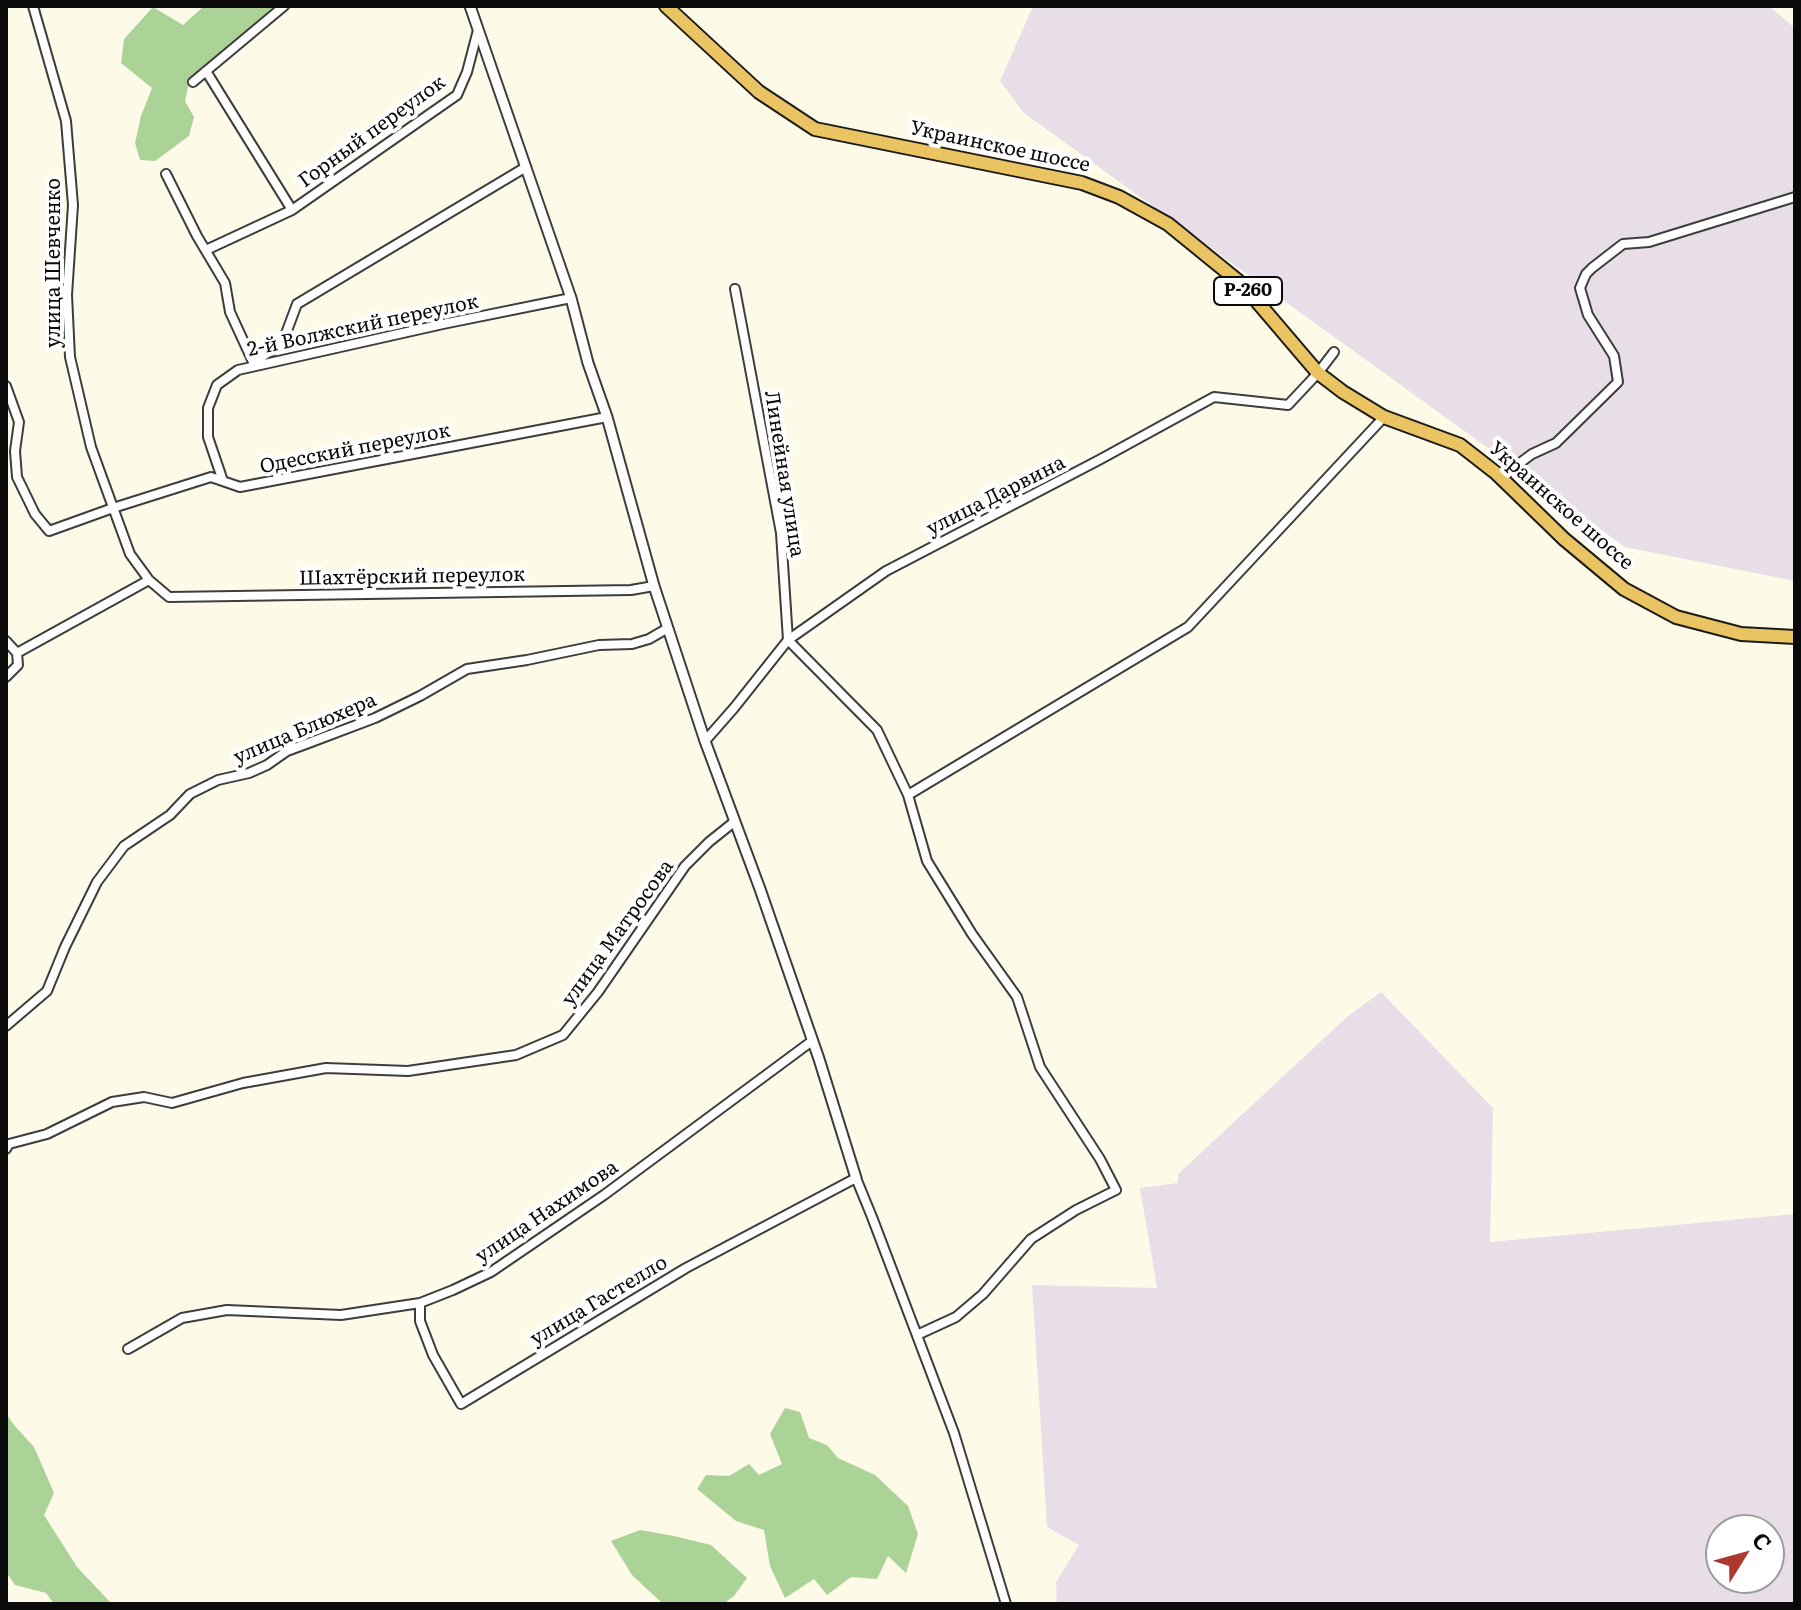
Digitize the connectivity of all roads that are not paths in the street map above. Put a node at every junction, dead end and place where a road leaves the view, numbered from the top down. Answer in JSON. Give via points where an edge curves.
{"nodes":[{"id":1,"x":33,"y":6,"type":"edge"},
{"id":2,"x":284,"y":6,"type":"edge"},
{"id":3,"x":470,"y":6,"type":"edge"},
{"id":4,"x":666,"y":6,"type":"edge"},
{"id":5,"x":478,"y":30,"type":"junction"},
{"id":6,"x":206,"y":71,"type":"junction"},
{"id":7,"x":193,"y":82,"type":"dead end"},
{"id":8,"x":526,"y":167,"type":"junction"},
{"id":9,"x":166,"y":174,"type":"dead end"},
{"id":10,"x":1795,"y":197,"type":"edge"},
{"id":11,"x":292,"y":210,"type":"junction"},
{"id":12,"x":206,"y":250,"type":"junction"},
{"id":13,"x":735,"y":289,"type":"dead end"},
{"id":14,"x":571,"y":298,"type":"junction"},
{"id":15,"x":1334,"y":352,"type":"dead end"},
{"id":16,"x":254,"y":364,"type":"junction"},
{"id":17,"x":1318,"y":373,"type":"junction"},
{"id":18,"x":6,"y":386,"type":"edge"},
{"id":19,"x":607,"y":417,"type":"junction"},
{"id":20,"x":1384,"y":417,"type":"junction"},
{"id":21,"x":1501,"y":477,"type":"junction"},
{"id":22,"x":223,"y":481,"type":"junction"},
{"id":23,"x":113,"y":508,"type":"junction"},
{"id":24,"x":149,"y":580,"type":"junction"},
{"id":25,"x":654,"y":586,"type":"junction"},
{"id":26,"x":169,"y":597,"type":"joint"},
{"id":27,"x":668,"y":628,"type":"junction"},
{"id":28,"x":1795,"y":637,"type":"edge"},
{"id":29,"x":788,"y":640,"type":"junction"},
{"id":30,"x":6,"y":641,"type":"edge"},
{"id":31,"x":17,"y":653,"type":"junction"},
{"id":32,"x":6,"y":677,"type":"edge"},
{"id":33,"x":705,"y":741,"type":"junction"},
{"id":34,"x":908,"y":795,"type":"junction"},
{"id":35,"x":734,"y":822,"type":"junction"},
{"id":36,"x":6,"y":1026,"type":"edge"},
{"id":37,"x":812,"y":1041,"type":"junction"},
{"id":38,"x":8,"y":1146,"type":"edge"},
{"id":39,"x":856,"y":1178,"type":"junction"},
{"id":40,"x":420,"y":1303,"type":"junction"},
{"id":41,"x":917,"y":1335,"type":"junction"},
{"id":42,"x":128,"y":1349,"type":"dead end"},
{"id":43,"x":1006,"y":1604,"type":"edge"}],
"edges":[{"from":1,"to":23,"type":"street","name":"улица Шевченко","via":[[66,121],[73,205],[67,295],[70,357],[91,447]]},
{"from":2,"to":6,"type":"street"},
{"from":3,"to":5,"type":"street"},
{"from":4,"to":17,"type":"highway","name":"Украинское шоссе","number":"Р-260","via":[[759,92],[815,129],[1082,183],[1155,217],[1243,285]]},
{"from":5,"to":8,"type":"street"},
{"from":5,"to":11,"type":"street","name":"Горный переулок","via":[[457,95]]},
{"from":6,"to":7,"type":"street"},
{"from":6,"to":11,"type":"street","name":"Горный переулок"},
{"from":8,"to":14,"type":"street"},
{"from":8,"to":16,"type":"street","via":[[297,304],[282,344]]},
{"from":9,"to":12,"type":"street"},
{"from":10,"to":21,"type":"street","via":[[1649,242],[1623,244],[1592,268],[1580,288],[1588,315],[1614,356],[1618,382],[1556,443]]},
{"from":11,"to":12,"type":"street","name":"Горный переулок"},
{"from":12,"to":16,"type":"street","via":[[225,283],[230,312]]},
{"from":13,"to":29,"type":"street","name":"Линейная улица","via":[[781,533]]},
{"from":14,"to":16,"type":"street","name":"2-й Волжский переулок"},
{"from":14,"to":19,"type":"street"},
{"from":15,"to":17,"type":"street","name":"улица Дарвина"},
{"from":16,"to":22,"type":"street","name":"2-й Волжский переулок","via":[[217,385],[208,408],[208,437]]},
{"from":17,"to":20,"type":"highway","name":"Украинское шоссе","number":"Р-260"},
{"from":17,"to":29,"type":"street","name":"улица Дарвина","via":[[1288,405],[1214,397],[886,571]]},
{"from":18,"to":23,"type":"street","name":"Одесский переулок","via":[[19,422],[17,477],[49,531]]},
{"from":19,"to":22,"type":"street","name":"Одесский переулок","via":[[240,487]]},
{"from":19,"to":25,"type":"street"},
{"from":20,"to":21,"type":"highway","name":"Украинское шоссе","number":"Р-260","via":[[1460,445]]},
{"from":20,"to":34,"type":"street","via":[[1188,627]]},
{"from":21,"to":28,"type":"highway","name":"Украинское шоссе","number":"Р-260","via":[[1624,589],[1676,617],[1741,634]]},
{"from":22,"to":23,"type":"street","name":"Одесский переулок","via":[[211,477]]},
{"from":23,"to":24,"type":"street","name":"улица Шевченко","via":[[130,554]]},
{"from":24,"to":26,"type":"street","name":"улица Шевченко"},
{"from":24,"to":31,"type":"street"},
{"from":25,"to":26,"type":"street","name":"Шахтёрский переулок"},
{"from":25,"to":27,"type":"street"},
{"from":27,"to":33,"type":"street"},
{"from":27,"to":36,"type":"street","name":"улица Блюхера","via":[[632,644],[467,669],[375,718],[190,794],[170,815],[124,846],[97,882],[47,991]]},
{"from":29,"to":33,"type":"street","name":"улица Дарвина"},
{"from":29,"to":34,"type":"street","via":[[877,730]]},
{"from":30,"to":31,"type":"street"},
{"from":31,"to":32,"type":"street","via":[[18,665]]},
{"from":33,"to":35,"type":"street"},
{"from":34,"to":41,"type":"street","via":[[927,861],[1017,997],[1040,1067],[1116,1190],[1031,1239],[956,1317]]},
{"from":35,"to":37,"type":"street"},
{"from":35,"to":38,"type":"street","name":"улица Матросова","via":[[685,866],[563,1035],[516,1055],[424,1069],[326,1068],[172,1103],[144,1097],[112,1102],[47,1134]]},
{"from":37,"to":39,"type":"street"},
{"from":37,"to":40,"type":"street","name":"улица Нахимова","via":[[491,1272]]},
{"from":39,"to":40,"type":"street","name":"улица Гастелло","via":[[686,1268],[461,1404],[433,1355],[420,1321]]},
{"from":39,"to":41,"type":"street"},
{"from":40,"to":42,"type":"street","name":"улица Нахимова","via":[[341,1315],[227,1310],[182,1318]]},
{"from":41,"to":43,"type":"street","via":[[954,1433]]}]}
